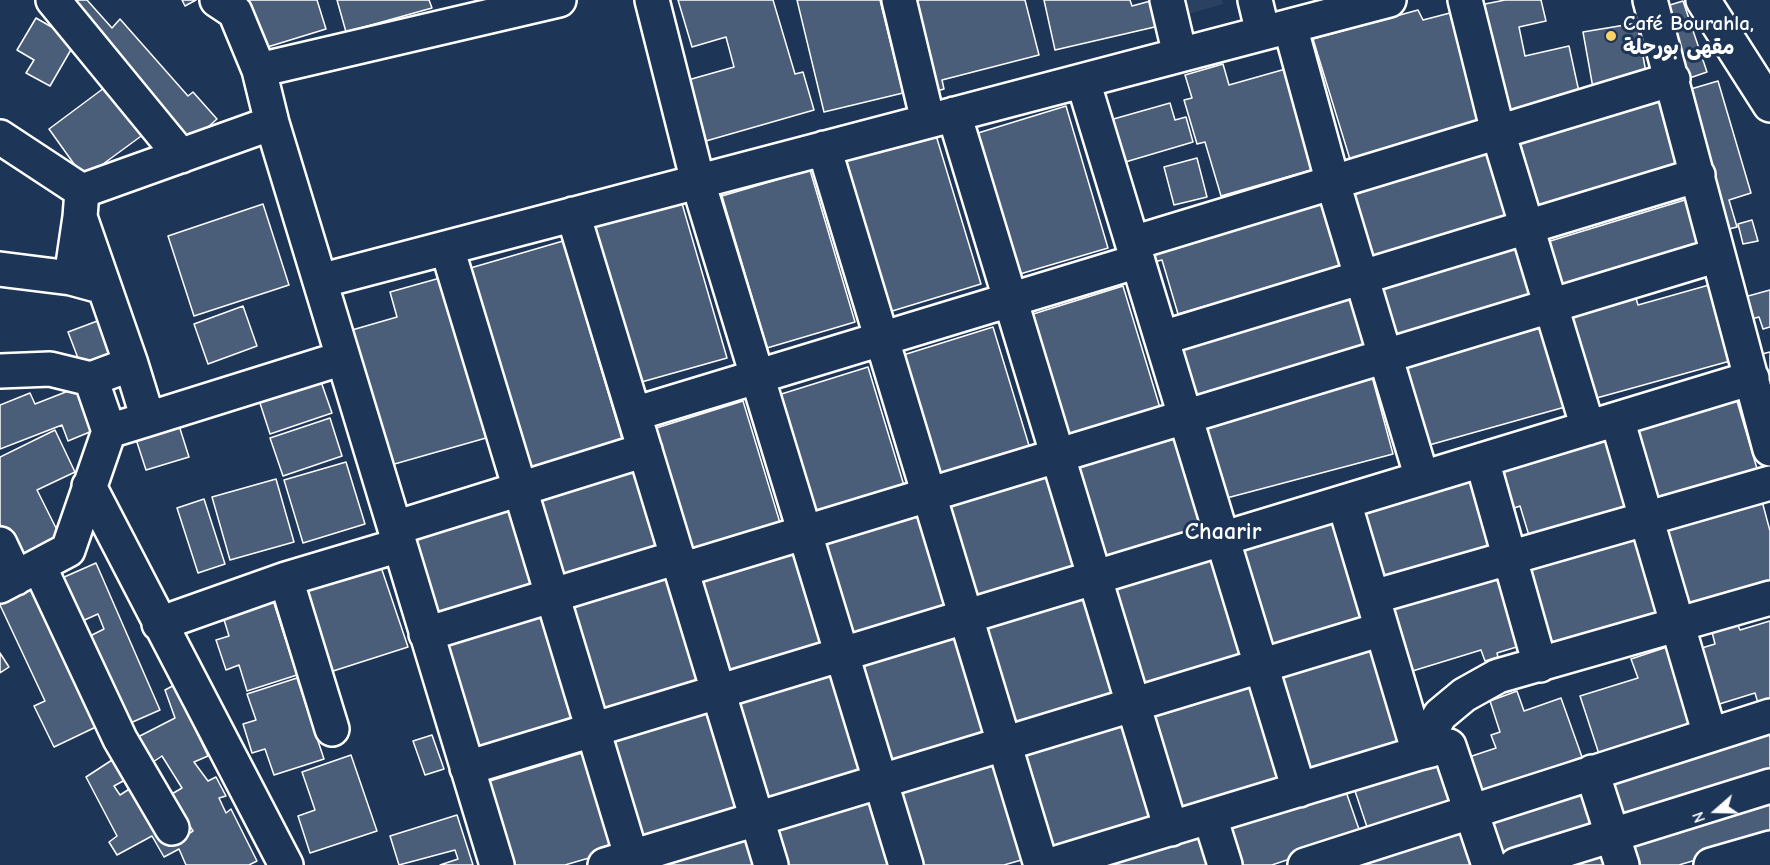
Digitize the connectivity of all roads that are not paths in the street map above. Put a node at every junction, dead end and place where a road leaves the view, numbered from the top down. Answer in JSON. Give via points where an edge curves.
{"nodes":[{"id":1,"x":52,"y":0,"type":"edge"},
{"id":2,"x":217,"y":0,"type":"edge"},
{"id":3,"x":559,"y":0,"type":"edge"},
{"id":4,"x":652,"y":0,"type":"edge"},
{"id":5,"x":899,"y":0,"type":"edge"},
{"id":6,"x":1167,"y":0,"type":"edge"},
{"id":7,"x":1255,"y":0,"type":"edge"},
{"id":8,"x":1389,"y":0,"type":"edge"},
{"id":9,"x":1465,"y":0,"type":"edge"},
{"id":10,"x":1650,"y":0,"type":"edge"},
{"id":11,"x":1703,"y":0,"type":"edge"},
{"id":12,"x":1277,"y":29,"type":"junction"},
{"id":13,"x":1180,"y":55,"type":"junction"},
{"id":14,"x":259,"y":70,"type":"junction"},
{"id":15,"x":1672,"y":79,"type":"junction"},
{"id":16,"x":1083,"y":81,"type":"junction"},
{"id":17,"x":1770,"y":105,"type":"edge"},
{"id":18,"x":941,"y":118,"type":"junction"},
{"id":19,"x":272,"y":123,"type":"junction"},
{"id":20,"x":1498,"y":132,"type":"junction"},
{"id":21,"x":0,"y":137,"type":"edge"},
{"id":22,"x":824,"y":148,"type":"junction"},
{"id":23,"x":181,"y":156,"type":"junction"},
{"id":24,"x":1698,"y":176,"type":"junction"},
{"id":25,"x":698,"y":182,"type":"junction"},
{"id":26,"x":1332,"y":183,"type":"junction"},
{"id":27,"x":81,"y":204,"type":"junction"},
{"id":28,"x":573,"y":214,"type":"junction"},
{"id":29,"x":1527,"y":228,"type":"junction"},
{"id":30,"x":447,"y":248,"type":"junction"},
{"id":31,"x":1136,"y":252,"type":"junction"},
{"id":32,"x":1718,"y":255,"type":"junction"},
{"id":33,"x":0,"y":269,"type":"edge"},
{"id":34,"x":71,"y":278,"type":"junction"},
{"id":35,"x":1361,"y":278,"type":"junction"},
{"id":36,"x":320,"y":281,"type":"junction"},
{"id":37,"x":104,"y":287,"type":"junction"},
{"id":38,"x":1010,"y":300,"type":"junction"},
{"id":39,"x":1551,"y":306,"type":"junction"},
{"id":40,"x":1162,"y":338,"type":"junction"},
{"id":41,"x":881,"y":339,"type":"junction"},
{"id":42,"x":1757,"y":340,"type":"edge"},
{"id":43,"x":1385,"y":356,"type":"junction"},
{"id":44,"x":343,"y":358,"type":"junction"},
{"id":45,"x":130,"y":364,"type":"junction"},
{"id":46,"x":0,"y":371,"type":"edge"},
{"id":47,"x":758,"y":377,"type":"junction"},
{"id":48,"x":1752,"y":378,"type":"junction"},
{"id":49,"x":91,"y":379,"type":"junction"},
{"id":50,"x":634,"y":414,"type":"junction"},
{"id":51,"x":1185,"y":417,"type":"junction"},
{"id":52,"x":148,"y":418,"type":"junction"},
{"id":53,"x":1602,"y":424,"type":"junction"},
{"id":54,"x":109,"y":431,"type":"junction"},
{"id":55,"x":1770,"y":449,"type":"edge"},
{"id":56,"x":645,"y":450,"type":"junction"},
{"id":57,"x":1057,"y":456,"type":"junction"},
{"id":58,"x":1482,"y":460,"type":"junction"},
{"id":59,"x":1422,"y":478,"type":"junction"},
{"id":60,"x":1770,"y":483,"type":"edge"},
{"id":61,"x":89,"y":486,"type":"junction"},
{"id":62,"x":520,"y":489,"type":"junction"},
{"id":63,"x":929,"y":495,"type":"junction"},
{"id":64,"x":1344,"y":502,"type":"junction"},
{"id":65,"x":1646,"y":518,"type":"junction"},
{"id":66,"x":804,"y":532,"type":"junction"},
{"id":67,"x":397,"y":537,"type":"junction"},
{"id":68,"x":1223,"y":539,"type":"junction"},
{"id":69,"x":0,"y":544,"type":"edge"},
{"id":70,"x":1509,"y":558,"type":"junction"},
{"id":71,"x":680,"y":564,"type":"junction"},
{"id":72,"x":18,"y":577,"type":"edge"},
{"id":73,"x":1095,"y":578,"type":"junction"},
{"id":74,"x":286,"y":579,"type":"junction"},
{"id":75,"x":552,"y":596,"type":"junction"},
{"id":76,"x":1373,"y":597,"type":"junction"},
{"id":77,"x":1770,"y":598,"type":"edge"},
{"id":78,"x":966,"y":617,"type":"junction"},
{"id":79,"x":159,"y":624,"type":"junction"},
{"id":80,"x":1677,"y":625,"type":"junction"},
{"id":81,"x":1382,"y":629,"type":"junction"},
{"id":82,"x":426,"y":634,"type":"junction"},
{"id":83,"x":842,"y":654,"type":"junction"},
{"id":84,"x":1540,"y":665,"type":"junction"},
{"id":85,"x":1261,"y":666,"type":"junction"},
{"id":86,"x":719,"y":692,"type":"junction"},
{"id":87,"x":1133,"y":705,"type":"junction"},
{"id":88,"x":1770,"y":716,"type":"edge"},
{"id":89,"x":332,"y":729,"type":"dead end"},
{"id":90,"x":593,"y":730,"type":"junction"},
{"id":91,"x":1710,"y":735,"type":"junction"},
{"id":92,"x":1423,"y":740,"type":"junction"},
{"id":93,"x":1004,"y":744,"type":"junction"},
{"id":94,"x":467,"y":768,"type":"junction"},
{"id":95,"x":1592,"y":772,"type":"junction"},
{"id":96,"x":880,"y":782,"type":"junction"},
{"id":97,"x":1770,"y":786,"type":"edge"},
{"id":98,"x":1299,"y":790,"type":"junction"},
{"id":99,"x":1471,"y":810,"type":"junction"},
{"id":100,"x":1210,"y":817,"type":"junction"},
{"id":101,"x":757,"y":819,"type":"junction"},
{"id":102,"x":172,"y":828,"type":"dead end"},
{"id":103,"x":1171,"y":829,"type":"junction"},
{"id":104,"x":1612,"y":834,"type":"junction"},
{"id":105,"x":1770,"y":848,"type":"edge"},
{"id":106,"x":624,"y":862,"type":"edge"},
{"id":107,"x":285,"y":865,"type":"edge"},
{"id":108,"x":497,"y":865,"type":"edge"},
{"id":109,"x":771,"y":865,"type":"edge"},
{"id":110,"x":906,"y":865,"type":"edge"},
{"id":111,"x":1041,"y":865,"type":"edge"},
{"id":112,"x":1050,"y":865,"type":"edge"},
{"id":113,"x":1225,"y":865,"type":"edge"},
{"id":114,"x":1305,"y":865,"type":"edge"},
{"id":115,"x":1489,"y":865,"type":"edge"},
{"id":116,"x":1516,"y":865,"type":"edge"},
{"id":117,"x":1622,"y":865,"type":"edge"},
{"id":118,"x":1710,"y":865,"type":"edge"}],
"edges":[{"from":1,"to":23,"type":"street"},
{"from":2,"to":14,"type":"street","via":[[235,12]]},
{"from":3,"to":14,"type":"street"},
{"from":4,"to":25,"type":"street"},
{"from":5,"to":18,"type":"street"},
{"from":6,"to":13,"type":"street"},
{"from":7,"to":12,"type":"street"},
{"from":8,"to":12,"type":"street"},
{"from":9,"to":20,"type":"street"},
{"from":10,"to":15,"type":"street"},
{"from":11,"to":17,"type":"street"},
{"from":12,"to":13,"type":"street"},
{"from":12,"to":26,"type":"street"},
{"from":13,"to":16,"type":"street"},
{"from":14,"to":19,"type":"street"},
{"from":15,"to":20,"type":"street"},
{"from":15,"to":24,"type":"street"},
{"from":16,"to":18,"type":"street"},
{"from":16,"to":31,"type":"street"},
{"from":18,"to":22,"type":"street"},
{"from":18,"to":38,"type":"street"},
{"from":19,"to":23,"type":"street"},
{"from":19,"to":36,"type":"street"},
{"from":20,"to":26,"type":"street"},
{"from":20,"to":29,"type":"street"},
{"from":21,"to":27,"type":"street"},
{"from":22,"to":25,"type":"street"},
{"from":22,"to":41,"type":"street"},
{"from":23,"to":27,"type":"street"},
{"from":24,"to":29,"type":"street"},
{"from":24,"to":32,"type":"street"},
{"from":25,"to":28,"type":"street"},
{"from":25,"to":47,"type":"street"},
{"from":26,"to":31,"type":"street"},
{"from":26,"to":35,"type":"street"},
{"from":27,"to":34,"type":"street"},
{"from":27,"to":37,"type":"street"},
{"from":28,"to":30,"type":"street"},
{"from":28,"to":50,"type":"street"},
{"from":29,"to":35,"type":"street"},
{"from":29,"to":39,"type":"street"},
{"from":30,"to":36,"type":"street"},
{"from":30,"to":62,"type":"street"},
{"from":31,"to":38,"type":"street"},
{"from":31,"to":40,"type":"street"},
{"from":32,"to":39,"type":"street"},
{"from":32,"to":42,"type":"street"},
{"from":33,"to":34,"type":"street"},
{"from":34,"to":37,"type":"street"},
{"from":35,"to":40,"type":"street"},
{"from":35,"to":43,"type":"street"},
{"from":36,"to":44,"type":"street"},
{"from":37,"to":45,"type":"street"},
{"from":38,"to":41,"type":"street"},
{"from":38,"to":57,"type":"street"},
{"from":39,"to":43,"type":"street"},
{"from":39,"to":53,"type":"street"},
{"from":40,"to":51,"type":"street"},
{"from":41,"to":47,"type":"street"},
{"from":41,"to":63,"type":"street"},
{"from":42,"to":48,"type":"street"},
{"from":43,"to":51,"type":"street"},
{"from":43,"to":59,"type":"street"},
{"from":44,"to":52,"type":"street"},
{"from":44,"to":67,"type":"street"},
{"from":45,"to":49,"type":"street"},
{"from":45,"to":52,"type":"street"},
{"from":46,"to":49,"type":"street","via":[[50,369]]},
{"from":47,"to":50,"type":"street"},
{"from":47,"to":66,"type":"street"},
{"from":48,"to":53,"type":"street"},
{"from":48,"to":55,"type":"street"},
{"from":49,"to":54,"type":"street"},
{"from":50,"to":56,"type":"street"},
{"from":51,"to":57,"type":"street"},
{"from":51,"to":68,"type":"street"},
{"from":52,"to":54,"type":"street"},
{"from":53,"to":58,"type":"street"},
{"from":53,"to":65,"type":"street"},
{"from":54,"to":61,"type":"street"},
{"from":56,"to":62,"type":"street"},
{"from":56,"to":71,"type":"street"},
{"from":57,"to":63,"type":"street"},
{"from":57,"to":73,"type":"street"},
{"from":58,"to":59,"type":"street"},
{"from":58,"to":70,"type":"street"},
{"from":59,"to":64,"type":"street"},
{"from":60,"to":65,"type":"street"},
{"from":61,"to":72,"type":"street","via":[[68,550]]},
{"from":61,"to":79,"type":"street"},
{"from":62,"to":67,"type":"street"},
{"from":62,"to":75,"type":"street"},
{"from":63,"to":66,"type":"street"},
{"from":63,"to":78,"type":"street"},
{"from":64,"to":68,"type":"street"},
{"from":64,"to":76,"type":"street"},
{"from":65,"to":70,"type":"street"},
{"from":65,"to":80,"type":"street"},
{"from":66,"to":71,"type":"street"},
{"from":66,"to":83,"type":"street"},
{"from":67,"to":74,"type":"street"},
{"from":67,"to":82,"type":"street"},
{"from":68,"to":73,"type":"street"},
{"from":68,"to":85,"type":"street"},
{"from":69,"to":72,"type":"street"},
{"from":70,"to":76,"type":"street"},
{"from":70,"to":84,"type":"street"},
{"from":71,"to":75,"type":"street"},
{"from":71,"to":86,"type":"street"},
{"from":72,"to":102,"type":"street"},
{"from":73,"to":78,"type":"street"},
{"from":73,"to":87,"type":"street"},
{"from":74,"to":79,"type":"street"},
{"from":74,"to":89,"type":"street"},
{"from":75,"to":82,"type":"street"},
{"from":75,"to":90,"type":"street"},
{"from":76,"to":81,"type":"street"},
{"from":77,"to":80,"type":"street"},
{"from":78,"to":83,"type":"street"},
{"from":78,"to":93,"type":"street"},
{"from":79,"to":107,"type":"street"},
{"from":80,"to":84,"type":"street"},
{"from":80,"to":91,"type":"street"},
{"from":81,"to":85,"type":"street"},
{"from":81,"to":92,"type":"street"},
{"from":82,"to":94,"type":"street"},
{"from":83,"to":86,"type":"street"},
{"from":83,"to":96,"type":"street"},
{"from":84,"to":92,"type":"street","via":[[1498,676],[1464,695]]},
{"from":85,"to":87,"type":"street"},
{"from":85,"to":98,"type":"street"},
{"from":86,"to":90,"type":"street"},
{"from":86,"to":101,"type":"street"},
{"from":87,"to":93,"type":"street"},
{"from":87,"to":103,"type":"street"},
{"from":88,"to":91,"type":"street"},
{"from":90,"to":94,"type":"street"},
{"from":90,"to":106,"type":"street"},
{"from":91,"to":95,"type":"street"},
{"from":92,"to":98,"type":"street"},
{"from":92,"to":99,"type":"street"},
{"from":93,"to":96,"type":"street"},
{"from":93,"to":111,"type":"street"},
{"from":94,"to":108,"type":"street"},
{"from":95,"to":99,"type":"street"},
{"from":95,"to":104,"type":"street"},
{"from":96,"to":101,"type":"street"},
{"from":96,"to":110,"type":"street"},
{"from":97,"to":104,"type":"street"},
{"from":98,"to":100,"type":"street"},
{"from":99,"to":114,"type":"street"},
{"from":99,"to":115,"type":"street"},
{"from":100,"to":103,"type":"street"},
{"from":100,"to":113,"type":"street"},
{"from":101,"to":106,"type":"street"},
{"from":101,"to":109,"type":"street"},
{"from":103,"to":112,"type":"street"},
{"from":104,"to":116,"type":"street"},
{"from":104,"to":117,"type":"street"},
{"from":105,"to":118,"type":"street"}]}
